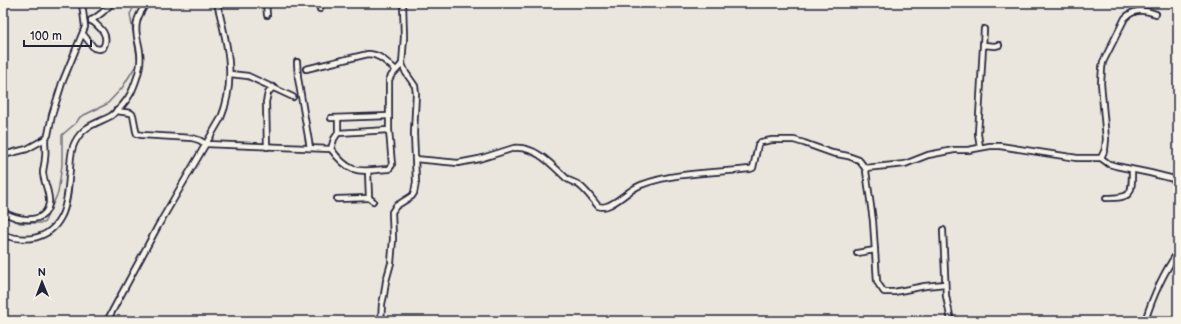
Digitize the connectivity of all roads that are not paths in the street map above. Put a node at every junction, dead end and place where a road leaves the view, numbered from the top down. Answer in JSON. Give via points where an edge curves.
{"nodes":[{"id":1,"x":82,"y":3,"type":"edge"},
{"id":2,"x":112,"y":3,"type":"edge"},
{"id":3,"x":146,"y":3,"type":"edge"},
{"id":4,"x":218,"y":3,"type":"edge"},
{"id":5,"x":266,"y":3,"type":"edge"},
{"id":6,"x":320,"y":3,"type":"edge"},
{"id":7,"x":403,"y":3,"type":"edge"},
{"id":8,"x":320,"y":9,"type":"dead end"},
{"id":9,"x":267,"y":14,"type":"dead end"},
{"id":10,"x":1156,"y":14,"type":"dead end"},
{"id":11,"x":91,"y":20,"type":"junction"},
{"id":12,"x":85,"y":24,"type":"junction"},
{"id":13,"x":984,"y":29,"type":"dead end"},
{"id":14,"x":83,"y":34,"type":"junction"},
{"id":15,"x":983,"y":45,"type":"junction"},
{"id":16,"x":999,"y":45,"type":"dead end"},
{"id":17,"x":297,"y":62,"type":"dead end"},
{"id":18,"x":402,"y":64,"type":"junction"},
{"id":19,"x":306,"y":69,"type":"dead end"},
{"id":20,"x":396,"y":70,"type":"junction"},
{"id":21,"x":230,"y":74,"type":"junction"},
{"id":22,"x":273,"y":87,"type":"junction"},
{"id":23,"x":292,"y":97,"type":"dead end"},
{"id":24,"x":116,"y":112,"type":"junction"},
{"id":25,"x":389,"y":116,"type":"junction"},
{"id":26,"x":331,"y":118,"type":"dead end"},
{"id":27,"x":338,"y":118,"type":"junction"},
{"id":28,"x":389,"y":130,"type":"junction"},
{"id":29,"x":338,"y":133,"type":"junction"},
{"id":30,"x":45,"y":139,"type":"junction"},
{"id":31,"x":206,"y":144,"type":"junction"},
{"id":32,"x":267,"y":147,"type":"junction"},
{"id":33,"x":980,"y":147,"type":"junction"},
{"id":34,"x":310,"y":148,"type":"junction"},
{"id":35,"x":331,"y":150,"type":"junction"},
{"id":36,"x":3,"y":155,"type":"edge"},
{"id":37,"x":1100,"y":158,"type":"junction"},
{"id":38,"x":415,"y":159,"type":"junction"},
{"id":39,"x":865,"y":168,"type":"junction"},
{"id":40,"x":1132,"y":170,"type":"junction"},
{"id":41,"x":368,"y":171,"type":"junction"},
{"id":42,"x":1178,"y":180,"type":"edge"},
{"id":43,"x":1106,"y":198,"type":"dead end"},
{"id":44,"x":337,"y":199,"type":"dead end"},
{"id":45,"x":3,"y":212,"type":"edge"},
{"id":46,"x":943,"y":230,"type":"dead end"},
{"id":47,"x":3,"y":235,"type":"edge"},
{"id":48,"x":875,"y":250,"type":"junction"},
{"id":49,"x":1178,"y":252,"type":"edge"},
{"id":50,"x":857,"y":253,"type":"dead end"},
{"id":51,"x":945,"y":284,"type":"junction"},
{"id":52,"x":107,"y":321,"type":"edge"},
{"id":53,"x":381,"y":321,"type":"edge"},
{"id":54,"x":951,"y":321,"type":"edge"},
{"id":55,"x":1145,"y":321,"type":"edge"}],
"edges":[{"from":1,"to":12,"type":"street"},
{"from":2,"to":11,"type":"street"},
{"from":3,"to":24,"type":"street","via":[[137,21],[136,34],[141,58],[137,76],[128,99]]},
{"from":4,"to":21,"type":"street"},
{"from":5,"to":9,"type":"street"},
{"from":6,"to":8,"type":"street"},
{"from":7,"to":18,"type":"street"},
{"from":10,"to":37,"type":"street","via":[[1140,10],[1128,15],[1104,62],[1101,83],[1106,139],[1105,149]]},
{"from":11,"to":12,"type":"street"},
{"from":11,"to":14,"type":"street","via":[[102,29],[105,46],[94,48]]},
{"from":12,"to":14,"type":"street"},
{"from":13,"to":15,"type":"street"},
{"from":14,"to":30,"type":"street","via":[[62,83]]},
{"from":15,"to":16,"type":"street"},
{"from":15,"to":33,"type":"street","via":[[978,134]]},
{"from":17,"to":34,"type":"street"},
{"from":18,"to":20,"type":"street"},
{"from":18,"to":38,"type":"street","via":[[415,86],[416,93]]},
{"from":19,"to":20,"type":"street","via":[[373,54],[381,57]]},
{"from":20,"to":25,"type":"street","via":[[389,80]]},
{"from":21,"to":22,"type":"street","via":[[248,76]]},
{"from":21,"to":31,"type":"street","via":[[225,107]]},
{"from":22,"to":23,"type":"street"},
{"from":22,"to":32,"type":"street","via":[[266,102]]},
{"from":24,"to":31,"type":"street","via":[[133,115],[137,134],[192,138]]},
{"from":24,"to":47,"type":"street","via":[[85,129],[74,142],[65,205],[52,229],[29,239]]},
{"from":25,"to":27,"type":"street"},
{"from":25,"to":28,"type":"street"},
{"from":26,"to":27,"type":"street"},
{"from":27,"to":29,"type":"street"},
{"from":28,"to":29,"type":"street"},
{"from":28,"to":41,"type":"street","via":[[391,168]]},
{"from":29,"to":35,"type":"street"},
{"from":30,"to":36,"type":"street","via":[[27,148]]},
{"from":30,"to":45,"type":"street","via":[[43,170],[49,199],[47,211],[39,218],[33,219],[24,219]]},
{"from":31,"to":32,"type":"street"},
{"from":31,"to":52,"type":"street"},
{"from":32,"to":34,"type":"street"},
{"from":33,"to":37,"type":"street","via":[[1000,146],[1077,158]]},
{"from":33,"to":39,"type":"street","via":[[928,155],[905,164]]},
{"from":34,"to":35,"type":"street"},
{"from":35,"to":41,"type":"street","via":[[348,168]]},
{"from":37,"to":40,"type":"street","via":[[1109,164]]},
{"from":38,"to":39,"type":"street","via":[[458,163],[514,148],[529,149],[581,187],[598,206],[603,207],[632,189],[657,180],[754,168],[758,145],[766,140],[804,142],[859,160]]},
{"from":38,"to":53,"type":"street","via":[[414,193],[392,212],[391,263]]},
{"from":39,"to":48,"type":"street"},
{"from":40,"to":42,"type":"street"},
{"from":40,"to":43,"type":"street","via":[[1132,188],[1129,193],[1125,197]]},
{"from":41,"to":44,"type":"street","via":[[371,200]]},
{"from":46,"to":51,"type":"street"},
{"from":48,"to":50,"type":"street"},
{"from":48,"to":51,"type":"street","via":[[877,281],[884,292]]},
{"from":49,"to":55,"type":"street","via":[[1160,281]]},
{"from":51,"to":54,"type":"street"}]}
